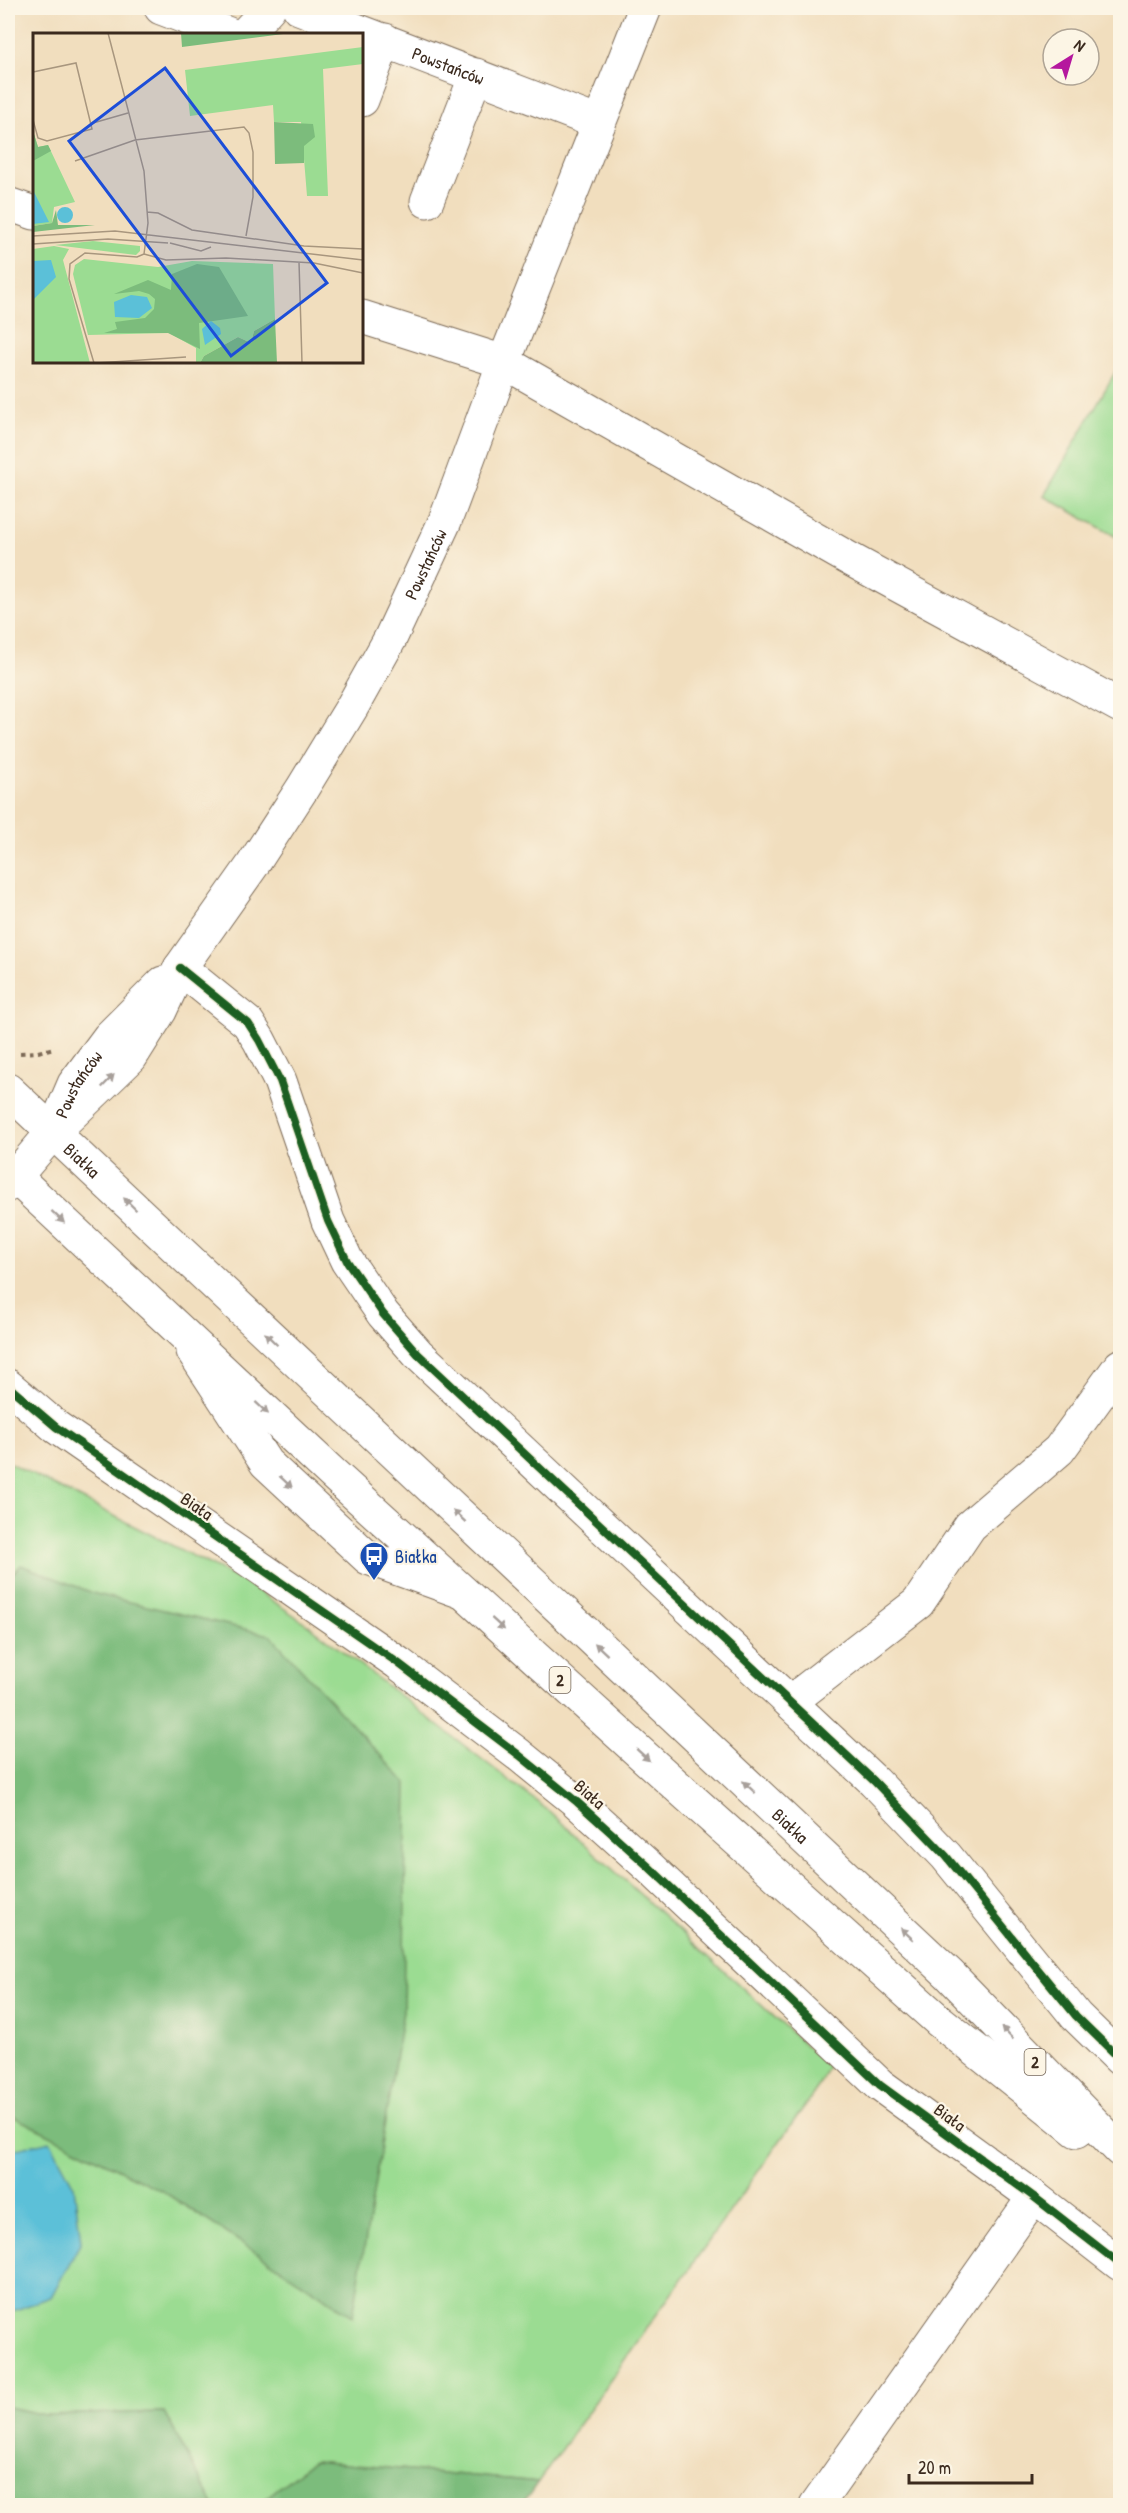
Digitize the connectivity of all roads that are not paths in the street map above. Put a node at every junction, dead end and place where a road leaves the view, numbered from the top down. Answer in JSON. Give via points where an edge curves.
{"nodes":[{"id":1,"x":161,"y":8,"type":"edge"},
{"id":2,"x":269,"y":8,"type":"edge"},
{"id":3,"x":299,"y":8,"type":"edge"},
{"id":4,"x":645,"y":8,"type":"edge"},
{"id":5,"x":226,"y":33,"type":"edge"},
{"id":6,"x":246,"y":33,"type":"edge"},
{"id":7,"x":385,"y":40,"type":"junction"},
{"id":8,"x":476,"y":75,"type":"junction"},
{"id":9,"x":363,"y":97,"type":"edge"},
{"id":10,"x":599,"y":123,"type":"junction"},
{"id":11,"x":427,"y":201,"type":"dead end"},
{"id":12,"x":8,"y":204,"type":"edge"},
{"id":13,"x":33,"y":213,"type":"edge"},
{"id":14,"x":363,"y":316,"type":"edge"},
{"id":15,"x":504,"y":362,"type":"junction"},
{"id":16,"x":1120,"y":706,"type":"edge"},
{"id":17,"x":180,"y":968,"type":"junction"},
{"id":18,"x":8,"y":1090,"type":"edge"},
{"id":19,"x":53,"y":1132,"type":"junction"},
{"id":20,"x":10,"y":1177,"type":"edge"},
{"id":21,"x":1120,"y":1366,"type":"edge"},
{"id":22,"x":8,"y":1386,"type":"edge"},
{"id":23,"x":790,"y":1702,"type":"junction"},
{"id":24,"x":1120,"y":2059,"type":"edge"},
{"id":25,"x":1120,"y":2150,"type":"edge"},
{"id":26,"x":1120,"y":2166,"type":"edge"},
{"id":27,"x":1034,"y":2197,"type":"junction"},
{"id":28,"x":1120,"y":2264,"type":"edge"},
{"id":29,"x":816,"y":2505,"type":"edge"}],
"edges":[{"from":1,"to":5,"type":"main road"},
{"from":2,"to":6,"type":"main road"},
{"from":3,"to":7,"type":"main road","name":"Powstańców"},
{"from":4,"to":10,"type":"main road","name":"Powstańców"},
{"from":7,"to":8,"type":"main road","name":"Powstańców"},
{"from":7,"to":9,"type":"main road"},
{"from":8,"to":10,"type":"main road","name":"Powstańców"},
{"from":8,"to":11,"type":"main road"},
{"from":10,"to":15,"type":"main road","name":"Powstańców"},
{"from":12,"to":13,"type":"main road"},
{"from":14,"to":15,"type":"main road"},
{"from":15,"to":16,"type":"main road","via":[[848,558]]},
{"from":15,"to":17,"type":"main road","name":"Powstańców","via":[[445,521],[390,639],[302,789]]},
{"from":17,"to":19,"type":"main road","name":"Powstańców","via":[[109,1037],[74,1084]]},
{"from":17,"to":23,"type":"main road","via":[[248,1023],[260,1040],[280,1081],[328,1221],[347,1261],[383,1314],[418,1354]]},
{"from":18,"to":19,"type":"main road","name":"Białka","number":"2"},
{"from":19,"to":20,"type":"main road","name":"Powstańców"},
{"from":25,"to":19,"type":"main road","name":"Białka","number":"2","one_way":true,"via":[[949,1974]]},
{"from":20,"to":26,"type":"main road","number":"2","one_way":true,"via":[[462,1592],[938,2020]]},
{"from":21,"to":23,"type":"main road","via":[[1059,1450],[970,1526],[918,1603]]},
{"from":22,"to":27,"type":"main road","name":"Biała","via":[[56,1427],[398,1663],[519,1755],[577,1802],[880,2085]]},
{"from":23,"to":24,"type":"main road","via":[[946,1856],[1076,2016]]},
{"from":27,"to":28,"type":"main road","name":"Biała"},
{"from":27,"to":29,"type":"main road"}]}
